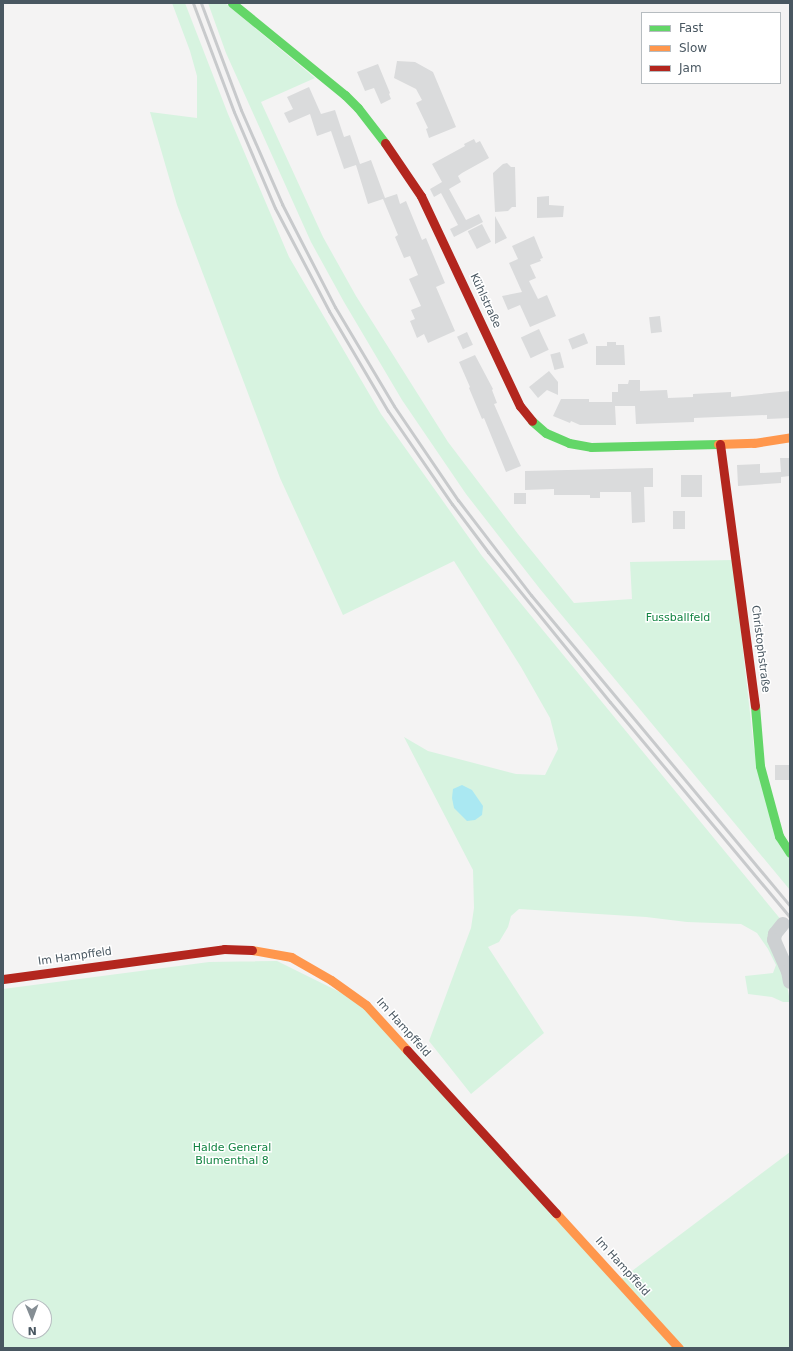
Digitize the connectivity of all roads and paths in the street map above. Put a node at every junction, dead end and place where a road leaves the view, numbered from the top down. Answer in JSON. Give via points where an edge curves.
{"nodes":[{"id":1,"x":232,"y":3,"type":"edge"},
{"id":2,"x":790,"y":438,"type":"edge"},
{"id":3,"x":720,"y":444,"type":"junction"},
{"id":4,"x":790,"y":853,"type":"edge"},
{"id":5,"x":782,"y":924,"type":"dead end"},
{"id":6,"x":3,"y":979,"type":"edge"},
{"id":7,"x":790,"y":982,"type":"edge"},
{"id":8,"x":679,"y":1348,"type":"edge"}],
"edges":[{"from":1,"to":3,"type":"street","name":"Kühlstraße","via":[[345,96],[381,136],[421,196],[520,406],[530,419],[546,433],[569,443],[591,447]]},
{"from":2,"to":3,"type":"street","name":"Kühlstraße"},
{"from":3,"to":4,"type":"street","name":"Christophstraße","via":[[752,675],[760,766],[779,836]]},
{"from":5,"to":7,"type":"street","via":[[774,940],[788,971]]},
{"from":6,"to":8,"type":"street","name":"Im Hampffeld","via":[[224,949],[258,950],[291,957],[331,980],[366,1005]]}]}
